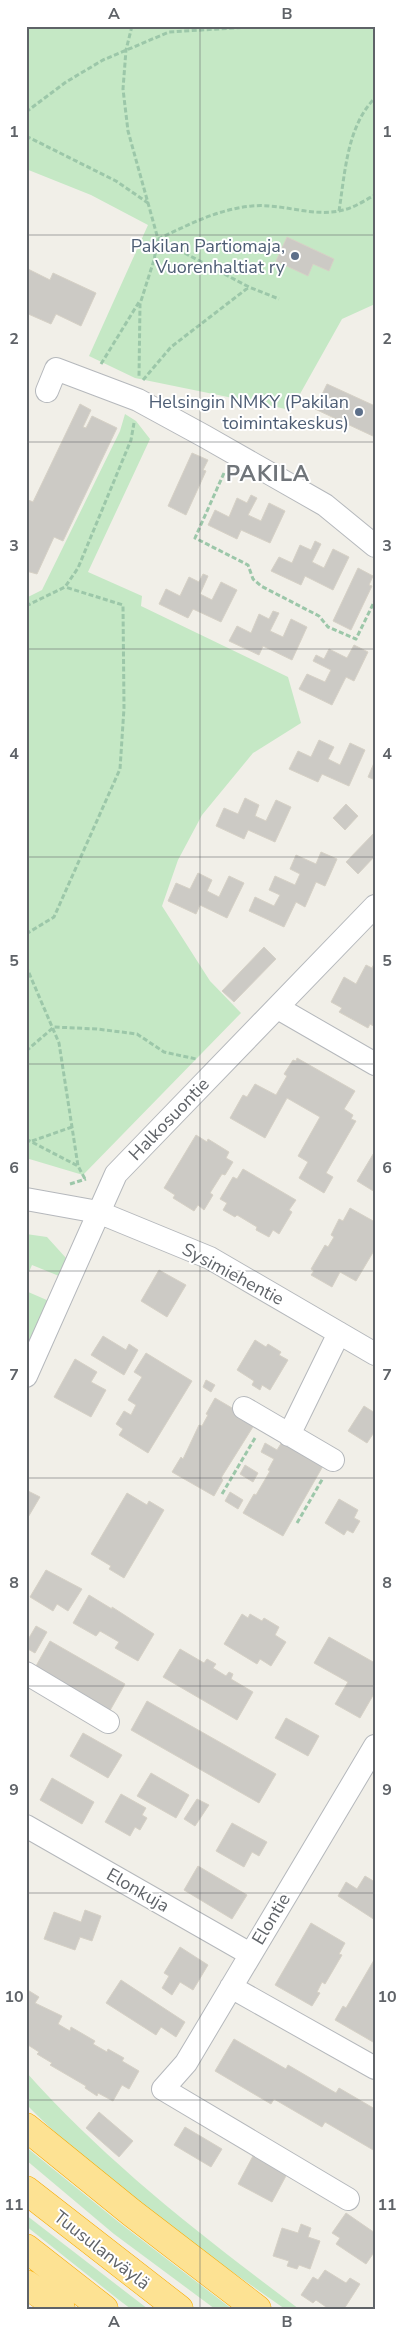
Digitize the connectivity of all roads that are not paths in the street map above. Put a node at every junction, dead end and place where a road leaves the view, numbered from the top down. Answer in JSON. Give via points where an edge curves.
{"nodes":[{"id":1,"x":46,"y":391,"type":"dead end"},
{"id":2,"x":375,"y":546,"type":"edge"},
{"id":3,"x":375,"y":906,"type":"edge"},
{"id":4,"x":278,"y":1008,"type":"junction"},
{"id":5,"x":375,"y":1064,"type":"edge"},
{"id":6,"x":26,"y":1199,"type":"edge"},
{"id":7,"x":98,"y":1212,"type":"junction"},
{"id":8,"x":339,"y":1333,"type":"junction"},
{"id":9,"x":375,"y":1354,"type":"edge"},
{"id":10,"x":26,"y":1376,"type":"edge"},
{"id":11,"x":244,"y":1408,"type":"dead end"},
{"id":12,"x":289,"y":1435,"type":"junction"},
{"id":13,"x":333,"y":1460,"type":"road end"},
{"id":14,"x":26,"y":1673,"type":"edge"},
{"id":15,"x":108,"y":1722,"type":"dead end"},
{"id":16,"x":375,"y":1746,"type":"edge"},
{"id":17,"x":26,"y":1826,"type":"edge"},
{"id":18,"x":250,"y":1954,"type":"junction"},
{"id":19,"x":231,"y":1988,"type":"junction"},
{"id":20,"x":375,"y":2068,"type":"edge"},
{"id":21,"x":26,"y":2127,"type":"edge"},
{"id":22,"x":26,"y":2190,"type":"edge"},
{"id":23,"x":348,"y":2199,"type":"dead end"},
{"id":24,"x":26,"y":2248,"type":"edge"},
{"id":25,"x":26,"y":2284,"type":"edge"},
{"id":26,"x":60,"y":2309,"type":"edge"},
{"id":27,"x":104,"y":2309,"type":"edge"},
{"id":28,"x":179,"y":2309,"type":"edge"},
{"id":29,"x":257,"y":2309,"type":"edge"}],
"edges":[{"from":1,"to":2,"type":"street","via":[[56,369],[91,382],[138,393],[325,505]]},
{"from":3,"to":4,"type":"street","name":"Halkosuontie"},
{"from":4,"to":5,"type":"street"},
{"from":4,"to":7,"type":"street","name":"Halkosuontie","via":[[116,1174]]},
{"from":6,"to":7,"type":"street","name":"Sysimiehentie"},
{"from":7,"to":8,"type":"street","name":"Sysimiehentie","via":[[210,1258]]},
{"from":7,"to":10,"type":"street","name":"Halkosuontie"},
{"from":8,"to":9,"type":"street","name":"Sysimiehentie"},
{"from":8,"to":12,"type":"street"},
{"from":11,"to":12,"type":"street"},
{"from":12,"to":13,"type":"street"},
{"from":14,"to":15,"type":"street"},
{"from":16,"to":18,"type":"street","name":"Elontie"},
{"from":17,"to":18,"type":"street","name":"Elonkuja"},
{"from":18,"to":19,"type":"street","name":"Elontie"},
{"from":19,"to":20,"type":"street"},
{"from":19,"to":23,"type":"street","name":"Elontie","via":[[186,2063],[163,2089]]},
{"from":21,"to":29,"type":"highway"},
{"from":22,"to":28,"type":"highway","name":"Tuusulanväylä"},
{"from":24,"to":27,"type":"highway"},
{"from":25,"to":26,"type":"highway"}]}
